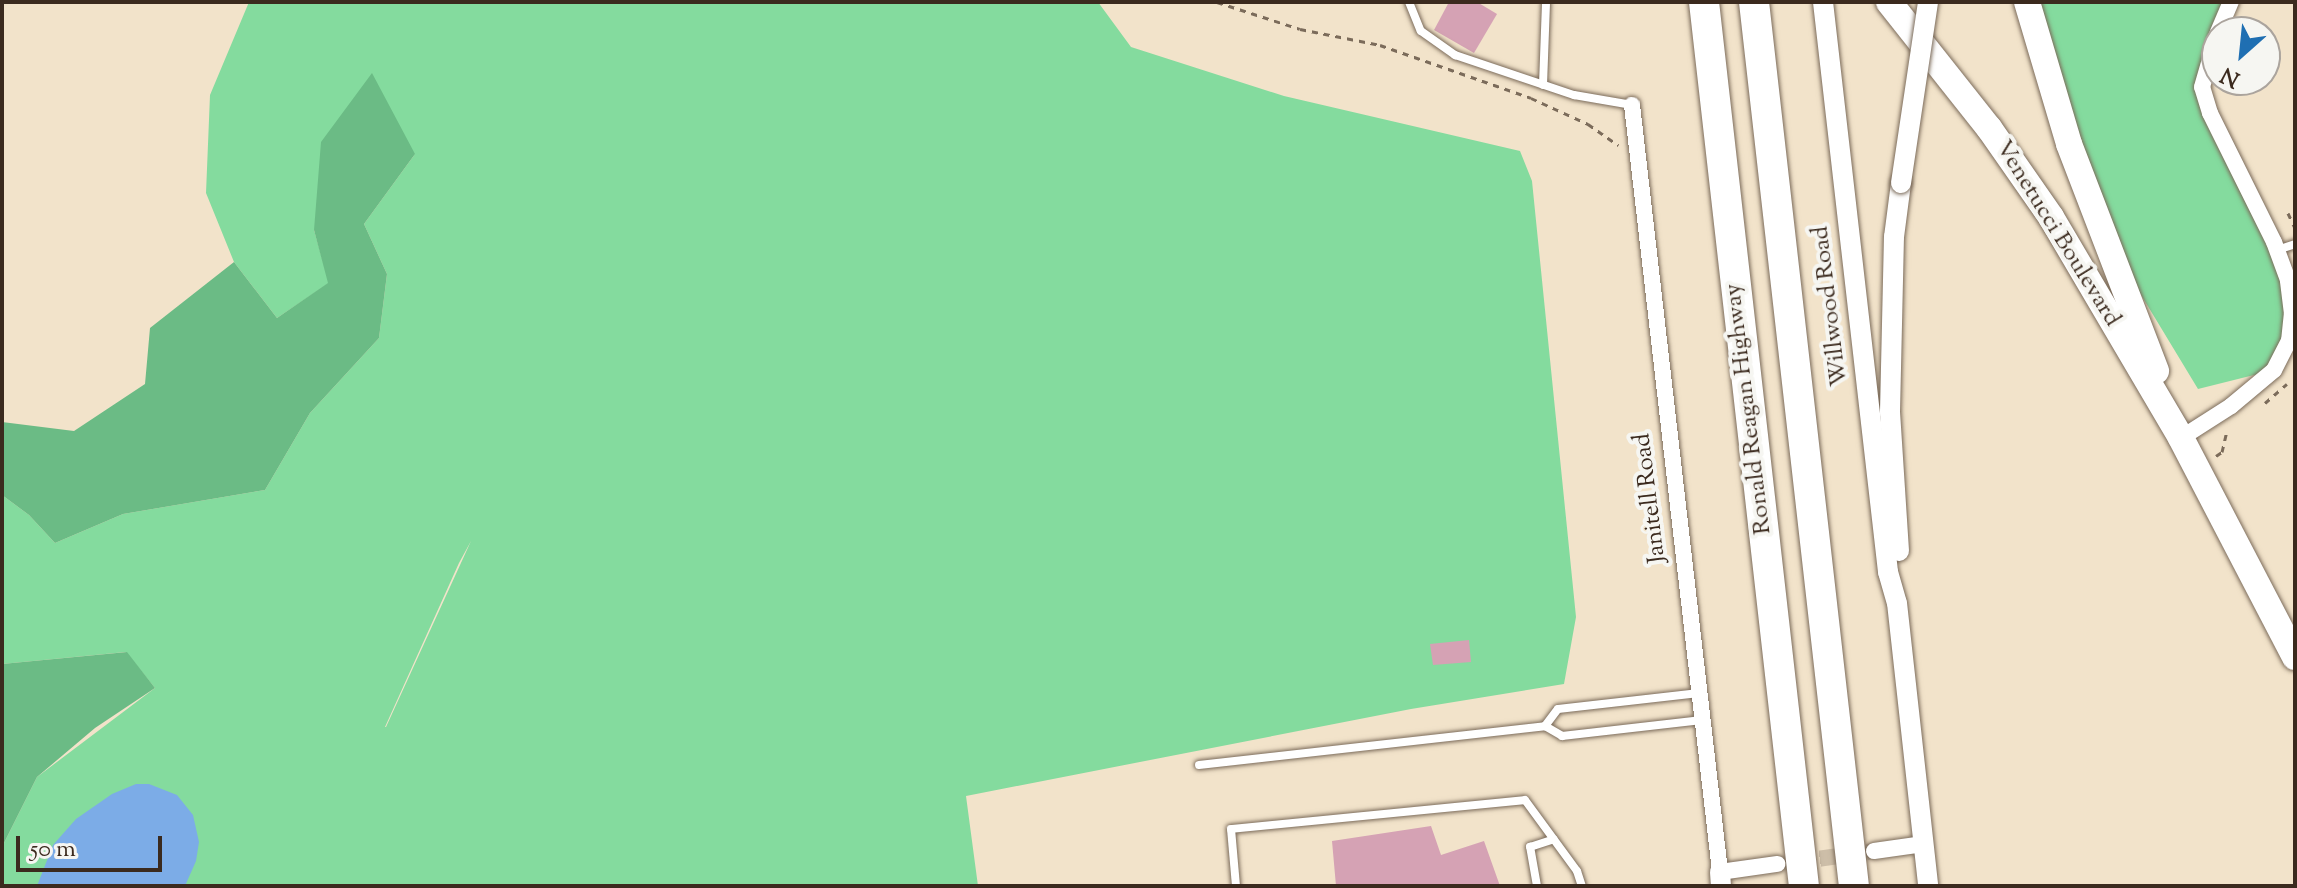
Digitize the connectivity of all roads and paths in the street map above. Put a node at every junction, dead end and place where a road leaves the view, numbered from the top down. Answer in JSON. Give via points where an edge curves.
{"nodes":[{"id":1,"x":1217,"y":2,"type":"edge"},
{"id":2,"x":1409,"y":2,"type":"edge"},
{"id":3,"x":1546,"y":2,"type":"edge"},
{"id":4,"x":1704,"y":2,"type":"edge"},
{"id":5,"x":1754,"y":2,"type":"edge"},
{"id":6,"x":1823,"y":2,"type":"edge"},
{"id":7,"x":1889,"y":2,"type":"edge"},
{"id":8,"x":1928,"y":2,"type":"edge"},
{"id":9,"x":2027,"y":2,"type":"edge"},
{"id":10,"x":1543,"y":85,"type":"junction"},
{"id":11,"x":2205,"y":96,"type":"edge"},
{"id":12,"x":1632,"y":105,"type":"joint"},
{"id":13,"x":1638,"y":159,"type":"junction"},
{"id":14,"x":2288,"y":213,"type":"dead end"},
{"id":15,"x":2295,"y":228,"type":"edge"},
{"id":16,"x":2295,"y":244,"type":"edge"},
{"id":17,"x":2277,"y":250,"type":"junction"},
{"id":18,"x":2289,"y":382,"type":"dead end"},
{"id":19,"x":2261,"y":406,"type":"dead end"},
{"id":20,"x":2238,"y":423,"type":"dead end"},
{"id":21,"x":2181,"y":438,"type":"junction"},
{"id":22,"x":2216,"y":456,"type":"dead end"},
{"id":23,"x":1897,"y":603,"type":"junction"},
{"id":24,"x":2295,"y":657,"type":"edge"},
{"id":25,"x":1699,"y":693,"type":"junction"},
{"id":26,"x":1702,"y":720,"type":"junction"},
{"id":27,"x":1545,"y":726,"type":"junction"},
{"id":28,"x":1199,"y":765,"type":"dead end"},
{"id":29,"x":1554,"y":839,"type":"junction"},
{"id":30,"x":1924,"y":844,"type":"junction"},
{"id":31,"x":1874,"y":851,"type":"tunnel mouth"},
{"id":32,"x":1777,"y":864,"type":"tunnel mouth"},
{"id":33,"x":1721,"y":879,"type":"edge"},
{"id":34,"x":1236,"y":886,"type":"edge"},
{"id":35,"x":1537,"y":886,"type":"edge"},
{"id":36,"x":1582,"y":886,"type":"edge"},
{"id":37,"x":1804,"y":886,"type":"edge"},
{"id":38,"x":1854,"y":886,"type":"edge"},
{"id":39,"x":1928,"y":886,"type":"edge"}],
"edges":[{"from":1,"to":13,"type":"path","via":[[1300,29],[1380,45],[1531,98],[1588,124]]},
{"from":2,"to":10,"type":"lane","via":[[1421,31],[1455,55]]},
{"from":3,"to":10,"type":"lane"},
{"from":4,"to":37,"type":"highway","name":"Ronald Reagan Highway"},
{"from":5,"to":38,"type":"highway","name":"Ronald Reagan Highway"},
{"from":6,"to":23,"type":"street","name":"Willwood Road","via":[[1888,572]]},
{"from":7,"to":21,"type":"main road","name":"Venetucci Boulevard","via":[[1989,128],[2051,217]]},
{"from":8,"to":23,"type":"street","name":"Willwood Road","bridge":true,"via":[[1894,237],[1890,412],[1900,569]]},
{"from":9,"to":21,"type":"main road","name":"Venetucci Boulevard","via":[[2069,144]]},
{"from":10,"to":12,"type":"lane"},
{"from":11,"to":17,"type":"street"},
{"from":12,"to":13,"type":"street","name":"Janitell Road"},
{"from":13,"to":25,"type":"street","name":"Janitell Road"},
{"from":14,"to":15,"type":"path"},
{"from":16,"to":17,"type":"lane"},
{"from":17,"to":21,"type":"street","via":[[2288,280],[2289,341],[2274,370]]},
{"from":18,"to":19,"type":"path"},
{"from":20,"to":22,"type":"path","via":[[2227,431]]},
{"from":21,"to":24,"type":"main road","name":"Venetucci Boulevard"},
{"from":23,"to":30,"type":"street","name":"Willwood Road"},
{"from":25,"to":26,"type":"street","name":"Janitell Road"},
{"from":25,"to":27,"type":"lane","via":[[1558,709]]},
{"from":26,"to":27,"type":"lane","via":[[1562,736]]},
{"from":26,"to":33,"type":"street","name":"Janitell Road"},
{"from":27,"to":28,"type":"lane"},
{"from":29,"to":34,"type":"lane","via":[[1525,800],[1231,829]]},
{"from":29,"to":35,"type":"lane","via":[[1530,847]]},
{"from":29,"to":36,"type":"lane"},
{"from":30,"to":31,"type":"street"},
{"from":30,"to":39,"type":"street","name":"Willwood Road"},
{"from":32,"to":33,"type":"street"}]}
